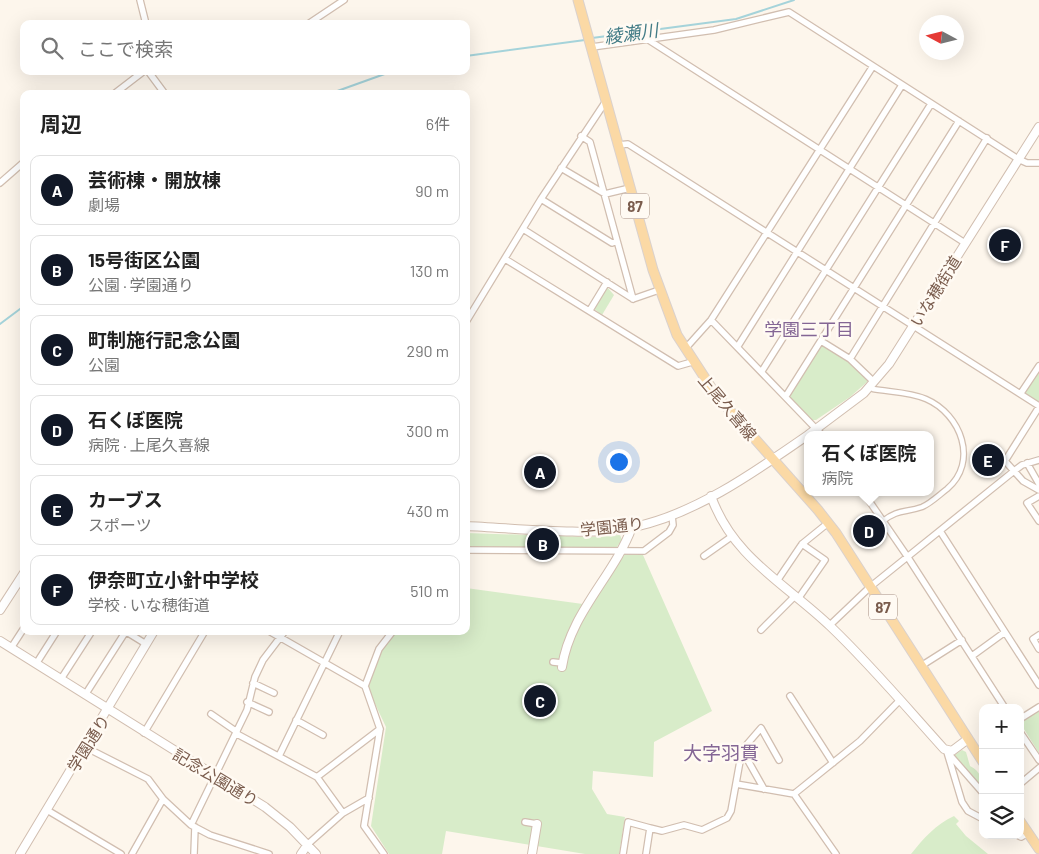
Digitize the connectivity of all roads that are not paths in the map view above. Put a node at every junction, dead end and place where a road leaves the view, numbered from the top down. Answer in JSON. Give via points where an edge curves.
{"nodes":[{"id":1,"x":140,"y":0,"type":"edge"},
{"id":2,"x":344,"y":0,"type":"edge"},
{"id":3,"x":578,"y":0,"type":"edge"},
{"id":4,"x":145,"y":20,"type":"edge"},
{"id":5,"x":314,"y":20,"type":"edge"},
{"id":6,"x":647,"y":39,"type":"junction"},
{"id":7,"x":591,"y":46,"type":"junction"},
{"id":8,"x":873,"y":66,"type":"junction"},
{"id":9,"x":140,"y":75,"type":"edge"},
{"id":10,"x":149,"y":75,"type":"edge"},
{"id":11,"x":902,"y":85,"type":"junction"},
{"id":12,"x":120,"y":90,"type":"edge"},
{"id":13,"x":162,"y":90,"type":"edge"},
{"id":14,"x":606,"y":101,"type":"junction"},
{"id":15,"x":931,"y":104,"type":"junction"},
{"id":16,"x":959,"y":121,"type":"junction"},
{"id":17,"x":1039,"y":127,"type":"edge"},
{"id":18,"x":581,"y":136,"type":"junction"},
{"id":19,"x":986,"y":138,"type":"junction"},
{"id":20,"x":618,"y":144,"type":"junction"},
{"id":21,"x":819,"y":150,"type":"junction"},
{"id":22,"x":1018,"y":159,"type":"junction"},
{"id":23,"x":1039,"y":163,"type":"edge"},
{"id":24,"x":20,"y":166,"type":"edge"},
{"id":25,"x":561,"y":168,"type":"junction"},
{"id":26,"x":849,"y":169,"type":"junction"},
{"id":27,"x":0,"y":183,"type":"edge"},
{"id":28,"x":630,"y":188,"type":"junction"},
{"id":29,"x":878,"y":188,"type":"junction"},
{"id":30,"x":604,"y":194,"type":"junction"},
{"id":31,"x":541,"y":199,"type":"junction"},
{"id":32,"x":906,"y":205,"type":"junction"},
{"id":33,"x":936,"y":223,"type":"junction"},
{"id":34,"x":523,"y":229,"type":"junction"},
{"id":35,"x":768,"y":232,"type":"junction"},
{"id":36,"x":617,"y":241,"type":"junction"},
{"id":37,"x":965,"y":243,"type":"junction"},
{"id":38,"x":798,"y":252,"type":"junction"},
{"id":39,"x":506,"y":259,"type":"junction"},
{"id":40,"x":826,"y":269,"type":"junction"},
{"id":41,"x":607,"y":282,"type":"junction"},
{"id":42,"x":855,"y":287,"type":"junction"},
{"id":43,"x":659,"y":290,"type":"junction"},
{"id":44,"x":633,"y":299,"type":"junction"},
{"id":45,"x":883,"y":305,"type":"junction"},
{"id":46,"x":590,"y":310,"type":"junction"},
{"id":47,"x":470,"y":316,"type":"edge"},
{"id":48,"x":711,"y":320,"type":"junction"},
{"id":49,"x":914,"y":325,"type":"junction"},
{"id":50,"x":822,"y":340,"type":"junction"},
{"id":51,"x":738,"y":346,"type":"junction"},
{"id":52,"x":684,"y":349,"type":"junction"},
{"id":53,"x":850,"y":359,"type":"junction"},
{"id":54,"x":692,"y":362,"type":"junction"},
{"id":55,"x":1039,"y":366,"type":"edge"},
{"id":56,"x":762,"y":371,"type":"junction"},
{"id":57,"x":874,"y":386,"type":"junction"},
{"id":58,"x":1020,"y":394,"type":"junction"},
{"id":59,"x":786,"y":396,"type":"junction"},
{"id":60,"x":1039,"y":406,"type":"edge"},
{"id":61,"x":818,"y":431,"type":"edge"},
{"id":62,"x":820,"y":431,"type":"edge"},
{"id":63,"x":804,"y":438,"type":"edge"},
{"id":64,"x":772,"y":459,"type":"junction"},
{"id":65,"x":1039,"y":460,"type":"edge"},
{"id":66,"x":1027,"y":464,"type":"junction"},
{"id":67,"x":1014,"y":471,"type":"junction"},
{"id":68,"x":1039,"y":484,"type":"edge"},
{"id":69,"x":1039,"y":490,"type":"edge"},
{"id":70,"x":711,"y":496,"type":"junction"},
{"id":71,"x":804,"y":496,"type":"edge"},
{"id":72,"x":804,"y":496,"type":"edge"},
{"id":73,"x":866,"y":496,"type":"edge"},
{"id":74,"x":1039,"y":496,"type":"edge"},
{"id":75,"x":672,"y":516,"type":"junction"},
{"id":76,"x":883,"y":521,"type":"junction"},
{"id":77,"x":1039,"y":521,"type":"edge"},
{"id":78,"x":828,"y":523,"type":"junction"},
{"id":79,"x":470,"y":526,"type":"edge"},
{"id":80,"x":632,"y":527,"type":"junction"},
{"id":81,"x":940,"y":531,"type":"junction"},
{"id":82,"x":731,"y":537,"type":"junction"},
{"id":83,"x":802,"y":544,"type":"junction"},
{"id":84,"x":470,"y":550,"type":"edge"},
{"id":85,"x":622,"y":551,"type":"junction"},
{"id":86,"x":704,"y":556,"type":"dead end"},
{"id":87,"x":908,"y":556,"type":"junction"},
{"id":88,"x":20,"y":579,"type":"edge"},
{"id":89,"x":777,"y":581,"type":"junction"},
{"id":90,"x":870,"y":587,"type":"junction"},
{"id":91,"x":796,"y":598,"type":"junction"},
{"id":92,"x":0,"y":610,"type":"edge"},
{"id":93,"x":830,"y":626,"type":"junction"},
{"id":94,"x":761,"y":630,"type":"dead end"},
{"id":95,"x":1005,"y":632,"type":"junction"},
{"id":96,"x":20,"y":634,"type":"edge"},
{"id":97,"x":54,"y":635,"type":"edge"},
{"id":98,"x":89,"y":635,"type":"edge"},
{"id":99,"x":122,"y":635,"type":"edge"},
{"id":100,"x":131,"y":635,"type":"edge"},
{"id":101,"x":152,"y":635,"type":"edge"},
{"id":102,"x":204,"y":635,"type":"edge"},
{"id":103,"x":275,"y":635,"type":"edge"},
{"id":104,"x":282,"y":635,"type":"edge"},
{"id":105,"x":338,"y":635,"type":"edge"},
{"id":106,"x":390,"y":635,"type":"edge"},
{"id":107,"x":1039,"y":635,"type":"edge"},
{"id":108,"x":280,"y":638,"type":"junction"},
{"id":109,"x":962,"y":640,"type":"junction"},
{"id":110,"x":0,"y":641,"type":"edge"},
{"id":111,"x":146,"y":644,"type":"junction"},
{"id":112,"x":11,"y":648,"type":"junction"},
{"id":113,"x":1039,"y":649,"type":"edge"},
{"id":114,"x":972,"y":656,"type":"junction"},
{"id":115,"x":553,"y":662,"type":"dead end"},
{"id":116,"x":324,"y":663,"type":"junction"},
{"id":117,"x":36,"y":664,"type":"junction"},
{"id":118,"x":562,"y":665,"type":"joint"},
{"id":119,"x":921,"y":666,"type":"junction"},
{"id":120,"x":61,"y":679,"type":"junction"},
{"id":121,"x":253,"y":683,"type":"junction"},
{"id":122,"x":1039,"y":685,"type":"edge"},
{"id":123,"x":365,"y":686,"type":"junction"},
{"id":124,"x":274,"y":693,"type":"dead end"},
{"id":125,"x":85,"y":695,"type":"junction"},
{"id":126,"x":790,"y":696,"type":"dead end"},
{"id":127,"x":900,"y":700,"type":"junction"},
{"id":128,"x":247,"y":702,"type":"junction"},
{"id":129,"x":1002,"y":704,"type":"edge"},
{"id":130,"x":1039,"y":707,"type":"edge"},
{"id":131,"x":108,"y":710,"type":"junction"},
{"id":132,"x":269,"y":712,"type":"dead end"},
{"id":133,"x":211,"y":714,"type":"dead end"},
{"id":134,"x":1024,"y":716,"type":"edge"},
{"id":135,"x":296,"y":720,"type":"junction"},
{"id":136,"x":380,"y":728,"type":"junction"},
{"id":137,"x":144,"y":733,"type":"junction"},
{"id":138,"x":237,"y":733,"type":"junction"},
{"id":139,"x":323,"y":735,"type":"dead end"},
{"id":140,"x":1024,"y":738,"type":"edge"},
{"id":141,"x":968,"y":739,"type":"junction"},
{"id":142,"x":85,"y":747,"type":"junction"},
{"id":143,"x":742,"y":750,"type":"junction"},
{"id":144,"x":947,"y":752,"type":"junction"},
{"id":145,"x":279,"y":756,"type":"junction"},
{"id":146,"x":979,"y":756,"type":"edge"},
{"id":147,"x":779,"y":760,"type":"dead end"},
{"id":148,"x":1039,"y":760,"type":"edge"},
{"id":149,"x":833,"y":763,"type":"junction"},
{"id":150,"x":1039,"y":768,"type":"edge"},
{"id":151,"x":317,"y":776,"type":"junction"},
{"id":152,"x":214,"y":777,"type":"junction"},
{"id":153,"x":1024,"y":781,"type":"edge"},
{"id":154,"x":736,"y":784,"type":"junction"},
{"id":155,"x":979,"y":788,"type":"edge"},
{"id":156,"x":764,"y":789,"type":"junction"},
{"id":157,"x":794,"y":794,"type":"junction"},
{"id":158,"x":369,"y":798,"type":"junction"},
{"id":159,"x":163,"y":799,"type":"junction"},
{"id":160,"x":47,"y":810,"type":"junction"},
{"id":161,"x":343,"y":813,"type":"junction"},
{"id":162,"x":979,"y":817,"type":"edge"},
{"id":163,"x":524,"y":822,"type":"dead end"},
{"id":164,"x":538,"y":824,"type":"joint"},
{"id":165,"x":193,"y":826,"type":"junction"},
{"id":166,"x":1024,"y":827,"type":"edge"},
{"id":167,"x":650,"y":828,"type":"junction"},
{"id":168,"x":1028,"y":833,"type":"junction"},
{"id":169,"x":1024,"y":835,"type":"edge"},
{"id":170,"x":308,"y":844,"type":"junction"},
{"id":171,"x":1039,"y":849,"type":"edge"},
{"id":172,"x":251,"y":851,"type":"edge"},
{"id":173,"x":20,"y":854,"type":"edge"},
{"id":174,"x":121,"y":854,"type":"edge"},
{"id":175,"x":132,"y":854,"type":"edge"},
{"id":176,"x":194,"y":854,"type":"edge"},
{"id":177,"x":268,"y":854,"type":"edge"},
{"id":178,"x":301,"y":854,"type":"edge"},
{"id":179,"x":316,"y":854,"type":"edge"},
{"id":180,"x":384,"y":854,"type":"edge"},
{"id":181,"x":532,"y":854,"type":"edge"},
{"id":182,"x":623,"y":854,"type":"edge"},
{"id":183,"x":646,"y":854,"type":"edge"},
{"id":184,"x":836,"y":854,"type":"edge"}],
"edges":[{"from":1,"to":4,"type":"street"},
{"from":2,"to":5,"type":"street"},
{"from":3,"to":7,"type":"main road","name":"上尾久喜線","number":"87"},
{"from":6,"to":7,"type":"street"},
{"from":6,"to":8,"type":"street","via":[[714,30],[789,12]]},
{"from":6,"to":21,"type":"street"},
{"from":7,"to":14,"type":"main road","name":"上尾久喜線","number":"87"},
{"from":8,"to":11,"type":"street"},
{"from":8,"to":21,"type":"street"},
{"from":9,"to":12,"type":"street"},
{"from":10,"to":13,"type":"street"},
{"from":11,"to":15,"type":"street"},
{"from":11,"to":26,"type":"street"},
{"from":14,"to":18,"type":"street"},
{"from":14,"to":20,"type":"main road","name":"上尾久喜線","number":"87"},
{"from":15,"to":16,"type":"street"},
{"from":15,"to":29,"type":"street"},
{"from":16,"to":19,"type":"street"},
{"from":16,"to":32,"type":"street"},
{"from":17,"to":22,"type":"street","name":"いな穂街道"},
{"from":18,"to":25,"type":"street"},
{"from":18,"to":30,"type":"street","via":[[590,142]]},
{"from":19,"to":22,"type":"street"},
{"from":19,"to":33,"type":"street"},
{"from":20,"to":28,"type":"main road","name":"上尾久喜線","number":"87"},
{"from":20,"to":35,"type":"street","via":[[628,144]]},
{"from":21,"to":26,"type":"street"},
{"from":21,"to":35,"type":"street"},
{"from":22,"to":23,"type":"street"},
{"from":22,"to":37,"type":"street","name":"いな穂街道"},
{"from":24,"to":27,"type":"street"},
{"from":25,"to":30,"type":"street"},
{"from":25,"to":31,"type":"street"},
{"from":26,"to":29,"type":"street"},
{"from":26,"to":38,"type":"street"},
{"from":28,"to":30,"type":"street"},
{"from":28,"to":43,"type":"main road","name":"上尾久喜線","number":"87"},
{"from":29,"to":32,"type":"street"},
{"from":29,"to":40,"type":"street"},
{"from":30,"to":36,"type":"street"},
{"from":31,"to":34,"type":"street"},
{"from":31,"to":36,"type":"street","via":[[612,243]]},
{"from":32,"to":33,"type":"street"},
{"from":32,"to":42,"type":"street"},
{"from":33,"to":37,"type":"street"},
{"from":33,"to":45,"type":"street"},
{"from":34,"to":39,"type":"street"},
{"from":34,"to":41,"type":"street"},
{"from":35,"to":38,"type":"street"},
{"from":35,"to":48,"type":"street"},
{"from":36,"to":44,"type":"street"},
{"from":37,"to":49,"type":"street","name":"いな穂街道"},
{"from":38,"to":40,"type":"street"},
{"from":38,"to":51,"type":"street"},
{"from":39,"to":46,"type":"street"},
{"from":39,"to":47,"type":"street"},
{"from":40,"to":42,"type":"street"},
{"from":40,"to":56,"type":"street"},
{"from":41,"to":44,"type":"street"},
{"from":41,"to":46,"type":"street"},
{"from":42,"to":45,"type":"street"},
{"from":42,"to":50,"type":"street"},
{"from":43,"to":44,"type":"street"},
{"from":43,"to":52,"type":"main road","name":"上尾久喜線","number":"87"},
{"from":45,"to":49,"type":"street"},
{"from":45,"to":53,"type":"street"},
{"from":46,"to":54,"type":"street","via":[[678,366]]},
{"from":48,"to":51,"type":"street"},
{"from":48,"to":52,"type":"street"},
{"from":49,"to":57,"type":"street","name":"いな穂街道"},
{"from":49,"to":58,"type":"street"},
{"from":50,"to":53,"type":"street"},
{"from":50,"to":59,"type":"street"},
{"from":51,"to":56,"type":"street"},
{"from":52,"to":54,"type":"main road","name":"上尾久喜線","number":"87"},
{"from":53,"to":57,"type":"street"},
{"from":54,"to":64,"type":"main road","name":"上尾久喜線","number":"87"},
{"from":55,"to":58,"type":"street"},
{"from":56,"to":59,"type":"street"},
{"from":57,"to":62,"type":"street","name":"いな穂街道"},
{"from":57,"to":76,"type":"street","via":[[935,403],[953,420],[964,444],[963,462],[948,488],[928,504],[894,512]]},
{"from":58,"to":60,"type":"street"},
{"from":59,"to":61,"type":"street"},
{"from":60,"to":67,"type":"street","via":[[1005,461]]},
{"from":63,"to":64,"type":"street","name":"いな穂街道"},
{"from":64,"to":70,"type":"street","name":"学園通り"},
{"from":64,"to":72,"type":"main road","name":"上尾久喜線","number":"87"},
{"from":65,"to":66,"type":"street"},
{"from":66,"to":67,"type":"street"},
{"from":66,"to":68,"type":"street"},
{"from":67,"to":69,"type":"street","via":[[1023,481]]},
{"from":67,"to":81,"type":"street"},
{"from":70,"to":75,"type":"street","name":"学園通り"},
{"from":70,"to":82,"type":"street"},
{"from":71,"to":78,"type":"main road","name":"上尾久喜線","number":"87"},
{"from":73,"to":76,"type":"street"},
{"from":74,"to":77,"type":"street","via":[[1027,503]]},
{"from":75,"to":80,"type":"street","name":"学園通り"},
{"from":75,"to":85,"type":"street","via":[[673,525],[669,532],[654,545],[644,551]]},
{"from":76,"to":87,"type":"street"},
{"from":78,"to":83,"type":"street"},
{"from":78,"to":90,"type":"main road","name":"上尾久喜線","number":"87"},
{"from":79,"to":80,"type":"street","name":"学園通り","via":[[583,530]]},
{"from":80,"to":85,"type":"street"},
{"from":81,"to":87,"type":"street"},
{"from":81,"to":95,"type":"street"},
{"from":82,"to":86,"type":"street"},
{"from":82,"to":89,"type":"street"},
{"from":83,"to":89,"type":"street"},
{"from":83,"to":91,"type":"street","via":[[825,560]]},
{"from":84,"to":85,"type":"street"},
{"from":85,"to":118,"type":"street","via":[[582,611],[566,647]]},
{"from":87,"to":90,"type":"street"},
{"from":87,"to":109,"type":"street"},
{"from":88,"to":92,"type":"street"},
{"from":89,"to":91,"type":"street"},
{"from":90,"to":93,"type":"street"},
{"from":90,"to":119,"type":"main road","name":"上尾久喜線","number":"87"},
{"from":91,"to":93,"type":"street"},
{"from":91,"to":94,"type":"street"},
{"from":93,"to":127,"type":"street"},
{"from":95,"to":114,"type":"street"},
{"from":95,"to":122,"type":"street"},
{"from":96,"to":112,"type":"street"},
{"from":97,"to":117,"type":"street"},
{"from":98,"to":120,"type":"street"},
{"from":99,"to":125,"type":"street"},
{"from":100,"to":111,"type":"street"},
{"from":101,"to":111,"type":"street","name":"学園通り"},
{"from":102,"to":137,"type":"street"},
{"from":103,"to":108,"type":"street"},
{"from":104,"to":108,"type":"street"},
{"from":105,"to":116,"type":"street"},
{"from":106,"to":123,"type":"street","via":[[379,649]]},
{"from":107,"to":113,"type":"street","via":[[1033,639]]},
{"from":108,"to":116,"type":"street"},
{"from":108,"to":121,"type":"street","via":[[263,660]]},
{"from":109,"to":114,"type":"street"},
{"from":109,"to":119,"type":"street"},
{"from":110,"to":112,"type":"street","name":"記念公園通り"},
{"from":111,"to":131,"type":"street","name":"学園通り"},
{"from":112,"to":117,"type":"street","name":"記念公園通り"},
{"from":114,"to":129,"type":"street"},
{"from":115,"to":118,"type":"street"},
{"from":116,"to":123,"type":"street"},
{"from":116,"to":135,"type":"street"},
{"from":117,"to":120,"type":"street","name":"記念公園通り"},
{"from":119,"to":141,"type":"main road","name":"上尾久喜線","number":"87"},
{"from":120,"to":125,"type":"street","name":"記念公園通り"},
{"from":121,"to":124,"type":"street"},
{"from":121,"to":128,"type":"street"},
{"from":123,"to":136,"type":"street"},
{"from":125,"to":131,"type":"street","name":"記念公園通り"},
{"from":126,"to":149,"type":"street"},
{"from":127,"to":144,"type":"street"},
{"from":127,"to":149,"type":"street"},
{"from":128,"to":132,"type":"street"},
{"from":128,"to":138,"type":"street"},
{"from":130,"to":134,"type":"street"},
{"from":131,"to":137,"type":"street","name":"記念公園通り"},
{"from":131,"to":142,"type":"street","name":"学園通り"},
{"from":133,"to":138,"type":"street"},
{"from":135,"to":139,"type":"street"},
{"from":135,"to":145,"type":"street"},
{"from":136,"to":151,"type":"street"},
{"from":136,"to":158,"type":"street"},
{"from":137,"to":152,"type":"street","name":"記念公園通り"},
{"from":138,"to":145,"type":"street"},
{"from":138,"to":152,"type":"street"},
{"from":140,"to":148,"type":"street"},
{"from":141,"to":144,"type":"street"},
{"from":141,"to":146,"type":"main road","name":"上尾久喜線","number":"87"},
{"from":142,"to":159,"type":"street","via":[[148,779]]},
{"from":142,"to":160,"type":"street","name":"学園通り"},
{"from":143,"to":147,"type":"street","via":[[761,728]]},
{"from":143,"to":154,"type":"street"},
{"from":143,"to":156,"type":"street"},
{"from":144,"to":155,"type":"street"},
{"from":144,"to":162,"type":"street","via":[[962,802]]},
{"from":145,"to":151,"type":"street"},
{"from":149,"to":157,"type":"street"},
{"from":150,"to":153,"type":"street"},
{"from":151,"to":161,"type":"street"},
{"from":152,"to":165,"type":"street"},
{"from":152,"to":170,"type":"street","name":"記念公園通り","via":[[265,807]]},
{"from":154,"to":156,"type":"street"},
{"from":154,"to":167,"type":"street","via":[[727,818],[702,830],[684,825],[662,831]]},
{"from":156,"to":157,"type":"street"},
{"from":157,"to":184,"type":"street"},
{"from":158,"to":161,"type":"street"},
{"from":158,"to":180,"type":"street","via":[[364,826]]},
{"from":159,"to":165,"type":"street"},
{"from":159,"to":175,"type":"street"},
{"from":160,"to":173,"type":"street","name":"学園通り"},
{"from":160,"to":174,"type":"street"},
{"from":161,"to":170,"type":"street"},
{"from":163,"to":164,"type":"street"},
{"from":164,"to":181,"type":"street"},
{"from":165,"to":172,"type":"street"},
{"from":165,"to":176,"type":"street"},
{"from":166,"to":168,"type":"main road"},
{"from":167,"to":182,"type":"street","via":[[628,822]]},
{"from":167,"to":183,"type":"street"},
{"from":168,"to":169,"type":"street"},
{"from":168,"to":171,"type":"main road"},
{"from":170,"to":178,"type":"street"},
{"from":170,"to":179,"type":"street","name":"記念公園通り"},
{"from":172,"to":177,"type":"street"}]}
